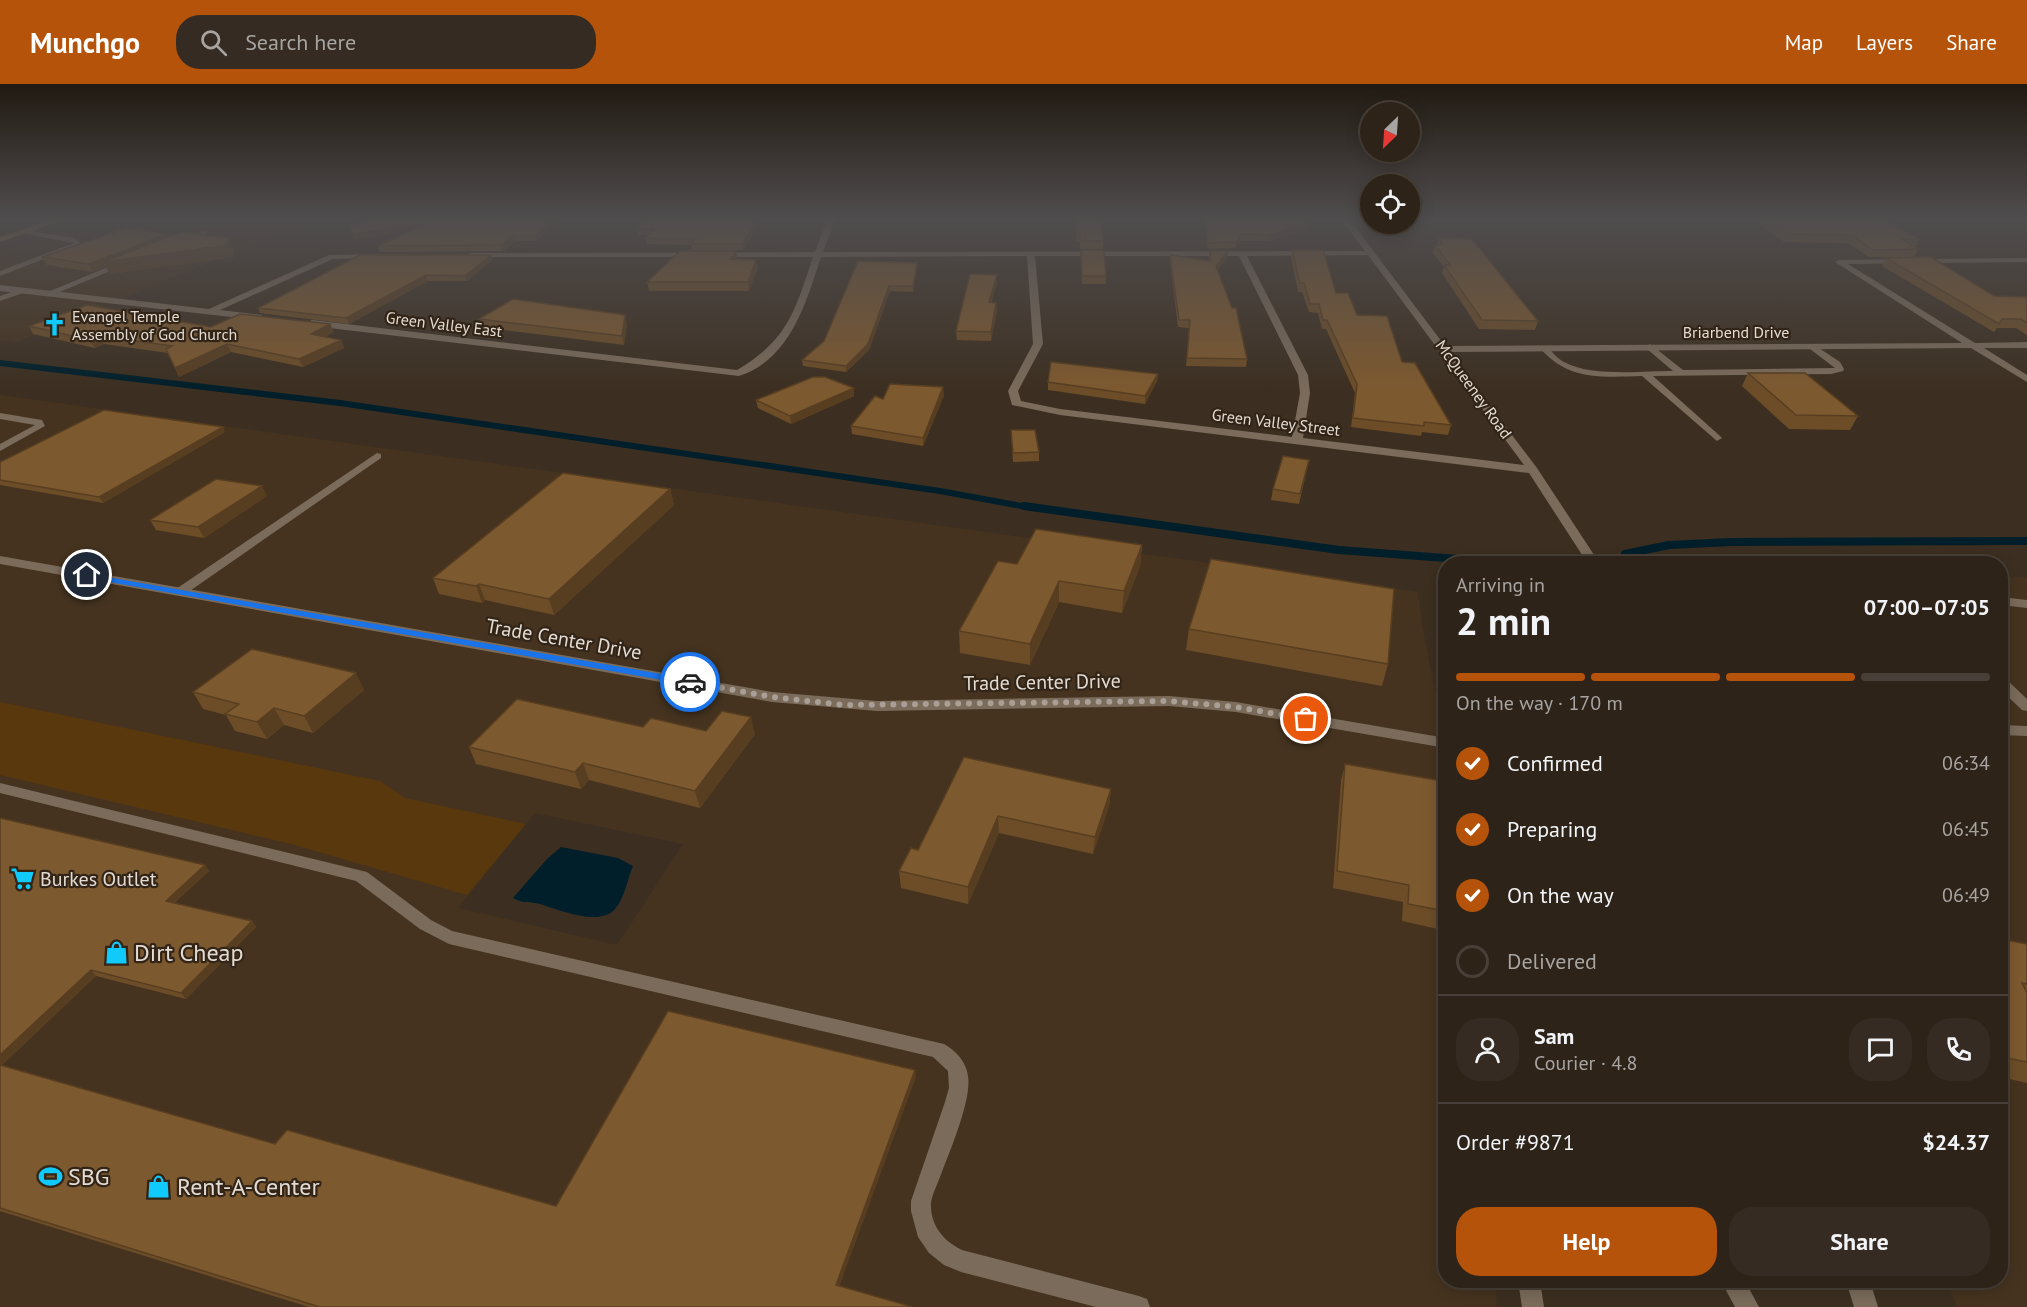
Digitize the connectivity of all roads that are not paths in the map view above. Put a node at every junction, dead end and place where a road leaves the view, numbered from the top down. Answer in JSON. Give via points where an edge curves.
{"nodes":[{"id":1,"x":90,"y":277,"type":"edge"},
{"id":2,"x":287,"y":277,"type":"edge"},
{"id":3,"x":812,"y":277,"type":"edge"},
{"id":4,"x":1033,"y":277,"type":"edge"},
{"id":5,"x":1254,"y":277,"type":"edge"},
{"id":6,"x":1389,"y":277,"type":"edge"},
{"id":7,"x":1863,"y":277,"type":"edge"},
{"id":8,"x":0,"y":288,"type":"edge"},
{"id":9,"x":20,"y":291,"type":"junction"},
{"id":10,"x":46,"y":294,"type":"junction"},
{"id":11,"x":0,"y":298,"type":"edge"},
{"id":12,"x":212,"y":311,"type":"junction"},
{"id":13,"x":267,"y":318,"type":"edge"},
{"id":14,"x":302,"y":322,"type":"edge"},
{"id":15,"x":1971,"y":345,"type":"junction"},
{"id":16,"x":2027,"y":345,"type":"edge"},
{"id":17,"x":1650,"y":347,"type":"junction"},
{"id":18,"x":1812,"y":347,"type":"junction"},
{"id":19,"x":1544,"y":348,"type":"junction"},
{"id":20,"x":1444,"y":349,"type":"junction"},
{"id":21,"x":1681,"y":373,"type":"junction"},
{"id":22,"x":1645,"y":374,"type":"junction"},
{"id":23,"x":2027,"y":379,"type":"edge"},
{"id":24,"x":0,"y":416,"type":"edge"},
{"id":25,"x":1717,"y":438,"type":"dead end"},
{"id":26,"x":1298,"y":441,"type":"junction"},
{"id":27,"x":0,"y":448,"type":"edge"},
{"id":28,"x":377,"y":456,"type":"dead end"},
{"id":29,"x":1533,"y":470,"type":"junction"},
{"id":30,"x":1589,"y":556,"type":"edge"},
{"id":31,"x":0,"y":560,"type":"edge"},
{"id":32,"x":180,"y":592,"type":"junction"},
{"id":33,"x":2008,"y":602,"type":"edge"},
{"id":34,"x":2027,"y":604,"type":"edge"},
{"id":35,"x":2008,"y":689,"type":"edge"},
{"id":36,"x":2027,"y":707,"type":"edge"},
{"id":37,"x":2008,"y":730,"type":"edge"},
{"id":38,"x":2027,"y":731,"type":"edge"},
{"id":39,"x":1438,"y":742,"type":"edge"},
{"id":40,"x":0,"y":788,"type":"edge"},
{"id":41,"x":1530,"y":1288,"type":"edge"},
{"id":42,"x":1737,"y":1288,"type":"edge"},
{"id":43,"x":1860,"y":1288,"type":"edge"},
{"id":44,"x":1139,"y":1307,"type":"edge"},
{"id":45,"x":1533,"y":1307,"type":"edge"},
{"id":46,"x":1749,"y":1307,"type":"edge"},
{"id":47,"x":1866,"y":1307,"type":"edge"}],
"edges":[{"from":1,"to":10,"type":"lane"},
{"from":2,"to":12,"type":"street"},
{"from":3,"to":14,"type":"street","name":"Green Valley East","via":[[800,314],[788,333],[760,360],[740,372]]},
{"from":4,"to":26,"type":"street","name":"Green Valley Street","via":[[1038,344],[1013,391],[1016,403],[1060,412]]},
{"from":5,"to":26,"type":"street","via":[[1303,375],[1305,393]]},
{"from":6,"to":20,"type":"street","name":"McQueeney Road"},
{"from":7,"to":15,"type":"street"},
{"from":8,"to":9,"type":"street"},
{"from":9,"to":10,"type":"street"},
{"from":9,"to":11,"type":"lane"},
{"from":10,"to":12,"type":"street"},
{"from":12,"to":13,"type":"street"},
{"from":15,"to":16,"type":"street","name":"Briarbend Drive"},
{"from":15,"to":18,"type":"street","name":"Briarbend Drive"},
{"from":15,"to":23,"type":"street"},
{"from":17,"to":18,"type":"street","name":"Briarbend Drive"},
{"from":17,"to":19,"type":"street","name":"Briarbend Drive"},
{"from":17,"to":21,"type":"lane"},
{"from":18,"to":21,"type":"lane","via":[[1840,369]]},
{"from":19,"to":20,"type":"street","name":"Briarbend Drive"},
{"from":19,"to":22,"type":"lane","via":[[1559,363],[1574,370]]},
{"from":20,"to":29,"type":"street","name":"McQueeney Road"},
{"from":21,"to":22,"type":"lane"},
{"from":22,"to":25,"type":"lane"},
{"from":24,"to":27,"type":"lane","via":[[39,422],[40,426]]},
{"from":26,"to":29,"type":"street","name":"Green Valley Street"},
{"from":28,"to":32,"type":"lane"},
{"from":29,"to":30,"type":"street","name":"McQueeney Road"},
{"from":31,"to":32,"type":"street","name":"Trade Center Drive"},
{"from":32,"to":39,"type":"street","name":"Trade Center Drive","via":[[781,698],[877,706],[1178,702],[1236,707]]},
{"from":33,"to":34,"type":"street"},
{"from":35,"to":36,"type":"lane"},
{"from":37,"to":38,"type":"lane"},
{"from":40,"to":44,"type":"lane","via":[[362,876],[391,895],[416,919],[449,937],[937,1050],[948,1056],[959,1077],[921,1201],[923,1226],[938,1248],[961,1261]]},
{"from":41,"to":45,"type":"lane"},
{"from":42,"to":46,"type":"lane"},
{"from":43,"to":47,"type":"street"}]}
